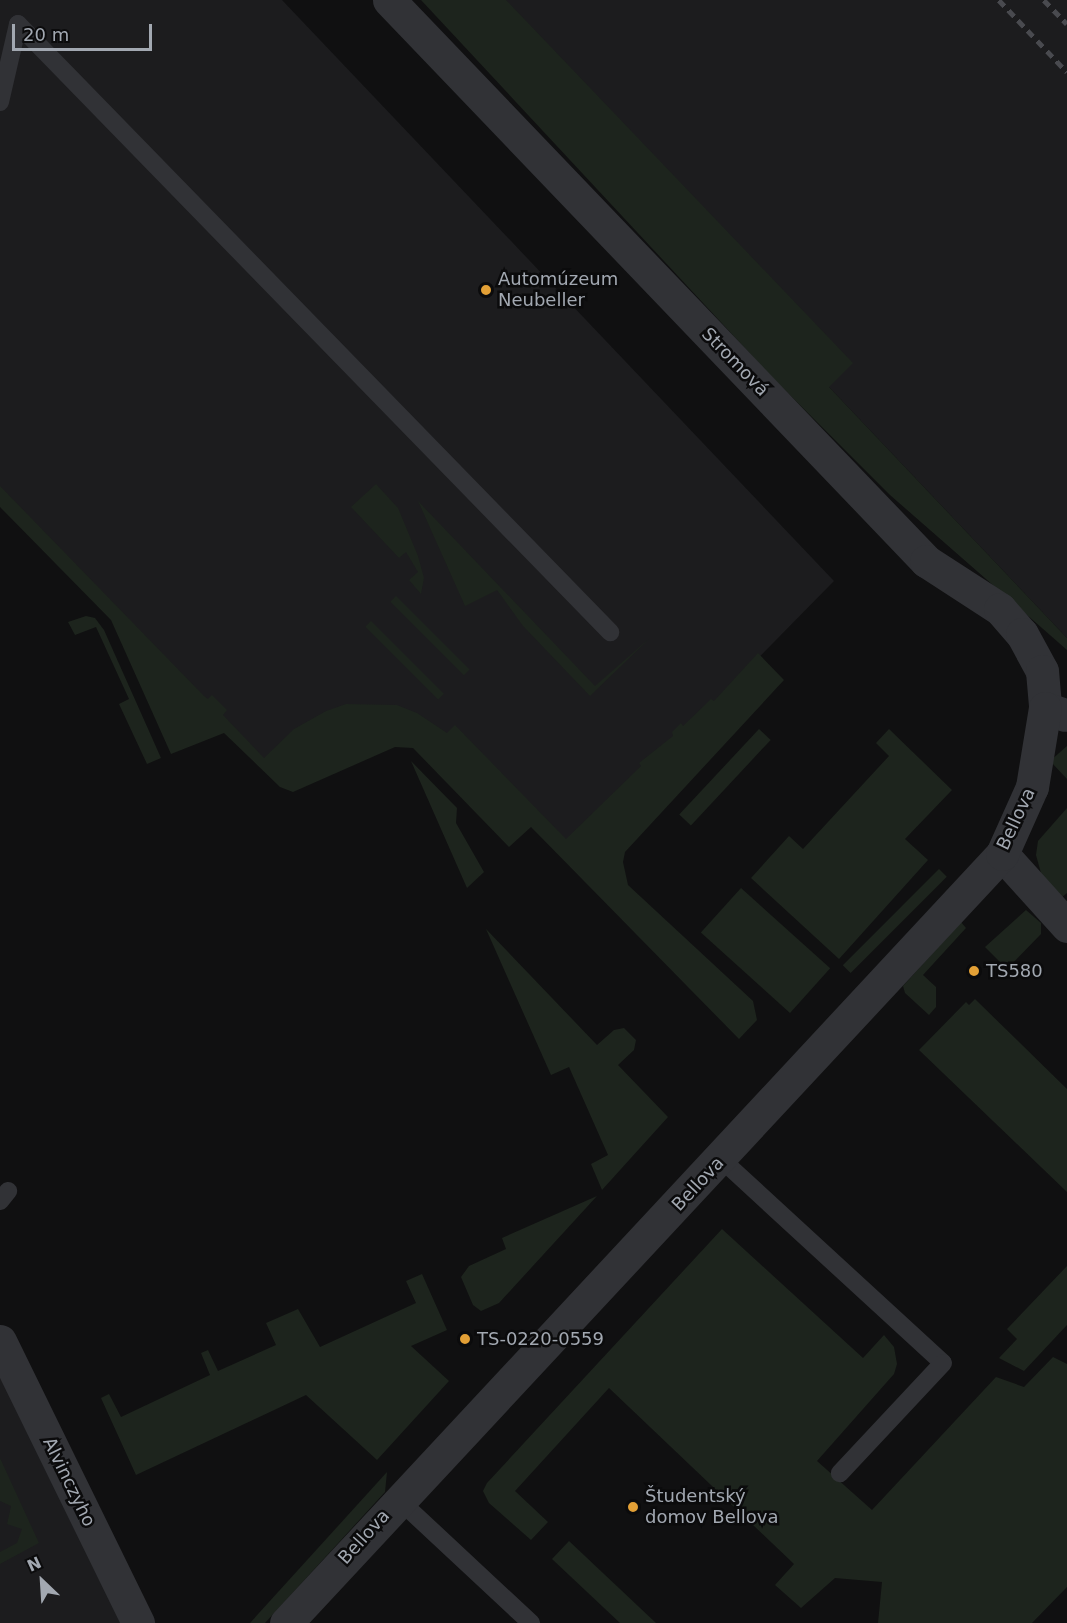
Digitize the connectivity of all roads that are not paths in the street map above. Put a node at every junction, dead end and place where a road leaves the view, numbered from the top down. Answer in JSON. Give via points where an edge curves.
{"nodes":[{"id":1,"x":389,"y":0,"type":"edge"},
{"id":2,"x":0,"y":102,"type":"edge"},
{"id":3,"x":610,"y":632,"type":"dead end"},
{"id":4,"x":1056,"y":712,"type":"edge"},
{"id":5,"x":1002,"y":854,"type":"junction"},
{"id":6,"x":1067,"y":926,"type":"edge"},
{"id":7,"x":721,"y":1159,"type":"junction"},
{"id":8,"x":0,"y":1341,"type":"edge"},
{"id":9,"x":840,"y":1473,"type":"dead end"},
{"id":10,"x":398,"y":1499,"type":"junction"},
{"id":11,"x":138,"y":1623,"type":"edge"},
{"id":12,"x":286,"y":1623,"type":"edge"},
{"id":13,"x":531,"y":1623,"type":"edge"}],
"edges":[{"from":1,"to":4,"type":"street","name":"Stromová","via":[[926,561],[1000,609],[1022,634],[1042,671]]},
{"from":2,"to":3,"type":"lane","via":[[18,24]]},
{"from":4,"to":5,"type":"street","name":"Bellova","via":[[1032,787]]},
{"from":5,"to":6,"type":"street"},
{"from":5,"to":7,"type":"street","name":"Bellova"},
{"from":7,"to":9,"type":"lane","via":[[944,1363]]},
{"from":7,"to":10,"type":"street","name":"Bellova"},
{"from":8,"to":11,"type":"street","name":"Alvinczyho"},
{"from":10,"to":12,"type":"street","name":"Bellova"},
{"from":10,"to":13,"type":"lane"}]}
